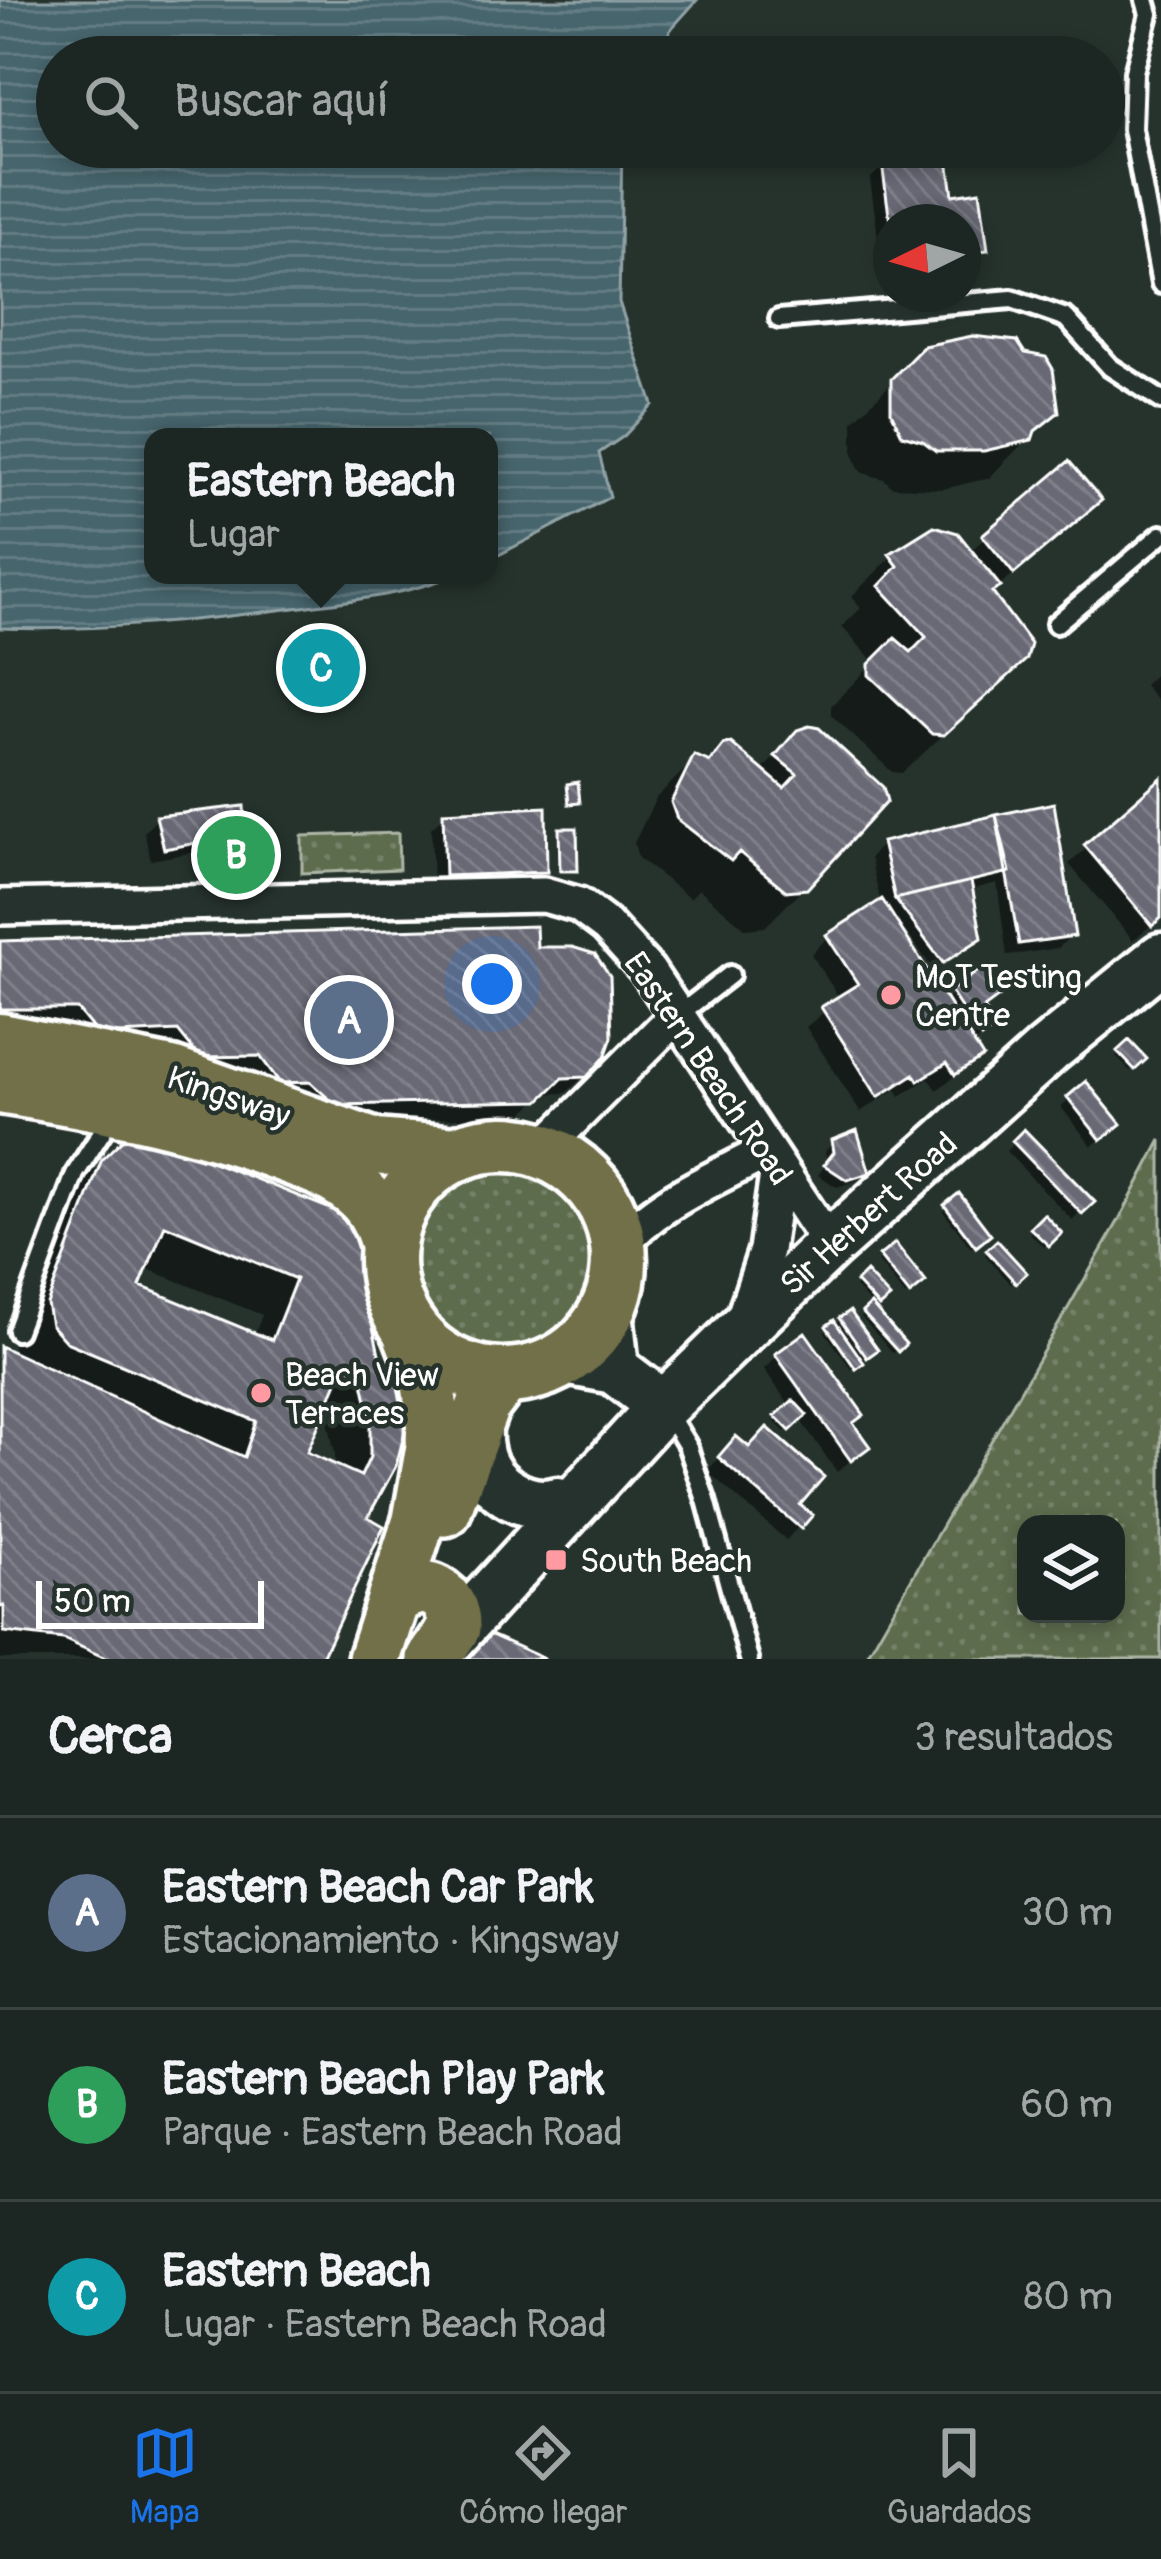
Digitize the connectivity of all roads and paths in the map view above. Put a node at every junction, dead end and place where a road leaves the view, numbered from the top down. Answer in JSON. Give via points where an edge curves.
{"nodes":[{"id":1,"x":1145,"y":0,"type":"edge"},
{"id":2,"x":1161,"y":284,"type":"edge"},
{"id":3,"x":778,"y":319,"type":"dead end"},
{"id":4,"x":1161,"y":400,"type":"edge"},
{"id":5,"x":1161,"y":535,"type":"edge"},
{"id":6,"x":1056,"y":624,"type":"dead end"},
{"id":7,"x":0,"y":907,"type":"edge"},
{"id":8,"x":1161,"y":958,"type":"edge"},
{"id":9,"x":730,"y":975,"type":"dead end"},
{"id":10,"x":676,"y":1016,"type":"junction"},
{"id":11,"x":0,"y":1041,"type":"edge"},
{"id":12,"x":180,"y":1077,"type":"junction"},
{"id":13,"x":20,"y":1089,"type":"edge"},
{"id":14,"x":114,"y":1092,"type":"junction"},
{"id":15,"x":529,"y":1146,"type":"junction"},
{"id":16,"x":456,"y":1154,"type":"junction"},
{"id":17,"x":780,"y":1170,"type":"junction"},
{"id":18,"x":892,"y":1191,"type":"junction"},
{"id":19,"x":830,"y":1245,"type":"junction"},
{"id":20,"x":388,"y":1246,"type":"junction"},
{"id":21,"x":619,"y":1247,"type":"junction"},
{"id":22,"x":405,"y":1322,"type":"junction"},
{"id":23,"x":17,"y":1331,"type":"dead end"},
{"id":24,"x":738,"y":1333,"type":"junction"},
{"id":25,"x":590,"y":1365,"type":"junction"},
{"id":26,"x":492,"y":1398,"type":"junction"},
{"id":27,"x":663,"y":1406,"type":"junction"},
{"id":28,"x":574,"y":1493,"type":"junction"},
{"id":29,"x":419,"y":1625,"type":"edge"},
{"id":30,"x":745,"y":1655,"type":"edge"}],
"edges":[{"from":1,"to":2,"type":"lane","via":[[1132,129]]},
{"from":3,"to":4,"type":"lane","via":[[1012,298],[1066,318],[1110,367]]},
{"from":5,"to":6,"type":"lane"},
{"from":7,"to":10,"type":"street","name":"Eastern Beach Road","via":[[544,895],[579,905],[607,926]]},
{"from":8,"to":18,"type":"main road","name":"Sir Herbert Road"},
{"from":9,"to":10,"type":"lane"},
{"from":10,"to":15,"type":"street","via":[[552,1140]]},
{"from":10,"to":17,"type":"street","name":"Eastern Beach Road"},
{"from":11,"to":12,"type":"highway","name":"Kingsway"},
{"from":12,"to":14,"type":"lane"},
{"from":12,"to":16,"type":"highway","name":"Kingsway","via":[[375,1148]]},
{"from":13,"to":14,"type":"highway","name":"Kingsway"},
{"from":14,"to":20,"type":"highway","name":"Kingsway","via":[[320,1169],[372,1207]]},
{"from":14,"to":23,"type":"lane"},
{"from":15,"to":16,"type":"highway","via":[[492,1144]]},
{"from":15,"to":21,"type":"highway","via":[[590,1182]]},
{"from":16,"to":20,"type":"highway","via":[[411,1191]]},
{"from":17,"to":18,"type":"street","via":[[835,1204]]},
{"from":17,"to":19,"type":"street","name":"Eastern Beach Road"},
{"from":17,"to":21,"type":"street","via":[[660,1210]]},
{"from":17,"to":24,"type":"street","via":[[766,1250]]},
{"from":18,"to":19,"type":"main road","name":"Sir Herbert Road"},
{"from":19,"to":24,"type":"main road","name":"Sir Herbert Road"},
{"from":20,"to":22,"type":"highway","via":[[390,1285]]},
{"from":21,"to":25,"type":"highway","via":[[618,1280]]},
{"from":22,"to":26,"type":"highway","via":[[443,1360],[476,1374]]},
{"from":22,"to":29,"type":"main road","via":[[427,1379],[434,1429]]},
{"from":24,"to":27,"type":"main road","name":"Sir Herbert Road"},
{"from":25,"to":26,"type":"highway","via":[[526,1375]]},
{"from":25,"to":27,"type":"main road"},
{"from":26,"to":28,"type":"main road","via":[[478,1449],[492,1477],[526,1503]]},
{"from":26,"to":29,"type":"main road","via":[[424,1572]]},
{"from":27,"to":28,"type":"main road","name":"Sir Herbert Road"},
{"from":27,"to":30,"type":"lane","via":[[706,1499]]},
{"from":28,"to":29,"type":"main road","name":"Sir Herbert Road","via":[[568,1513]]}]}
